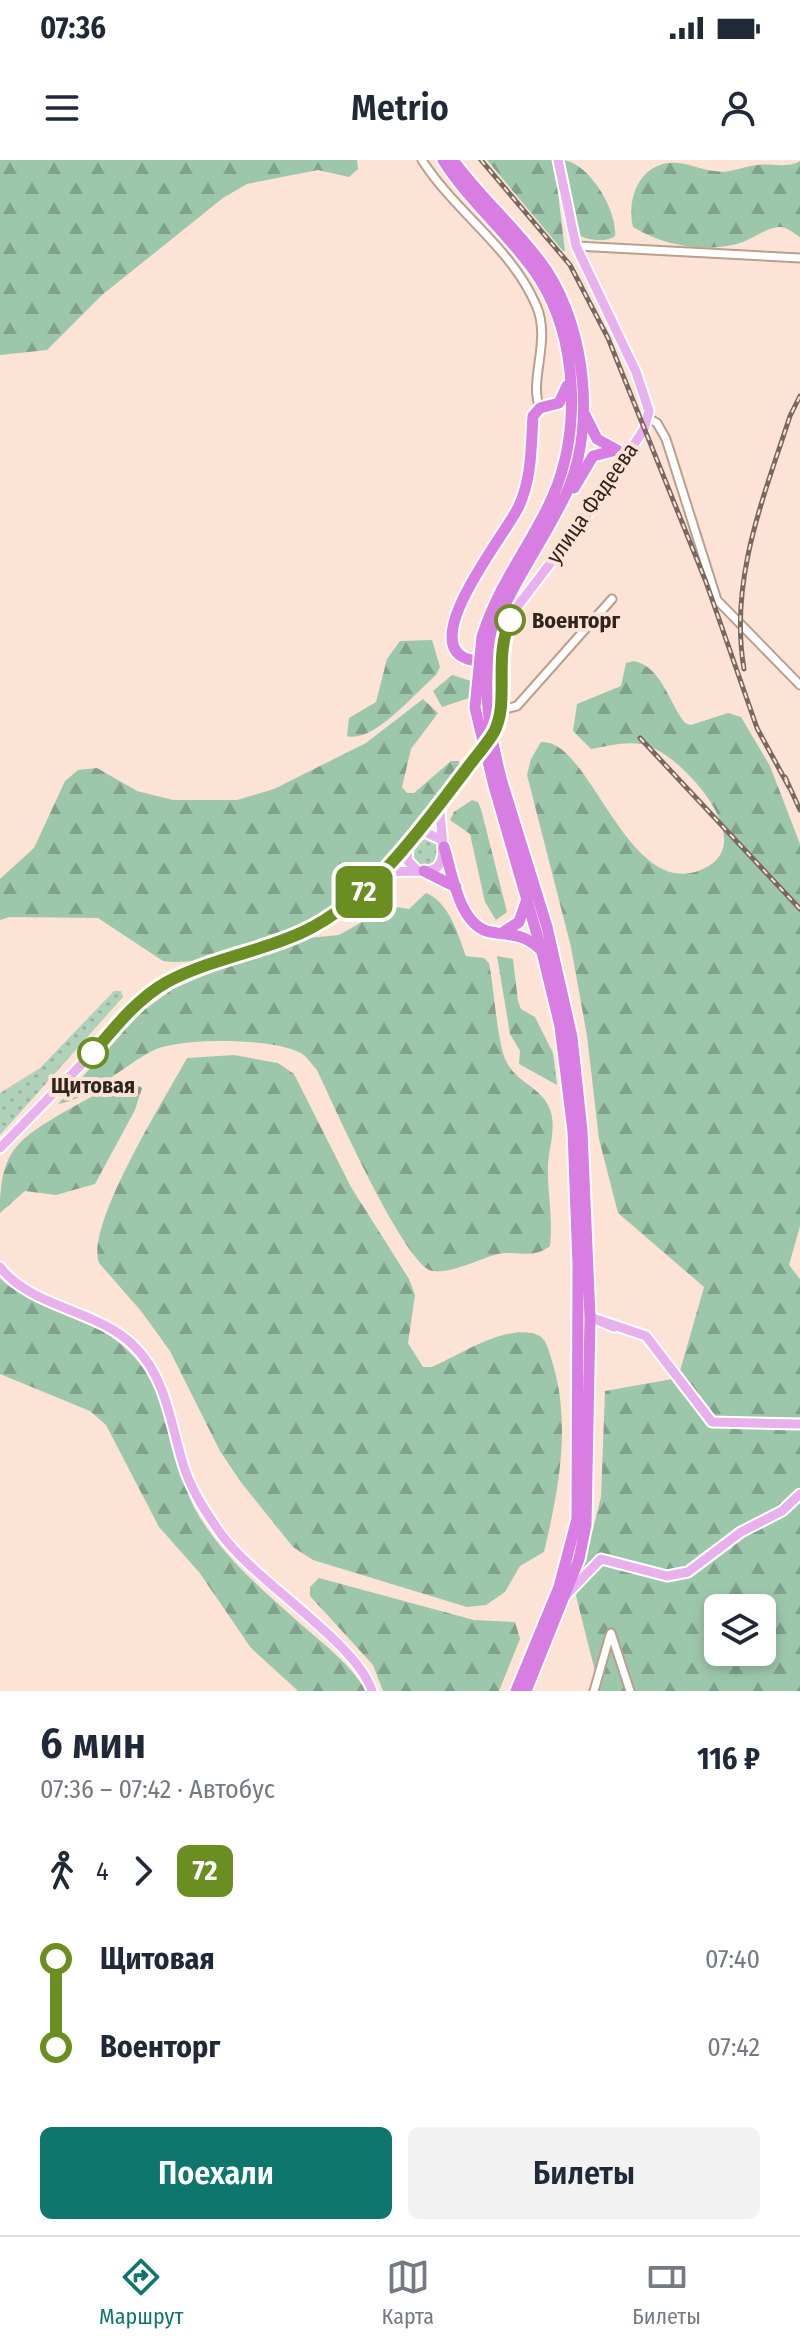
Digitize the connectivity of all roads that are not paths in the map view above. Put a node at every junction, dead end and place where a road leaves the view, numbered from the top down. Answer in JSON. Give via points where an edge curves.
{"nodes":[{"id":1,"x":422,"y":160,"type":"edge"},
{"id":2,"x":443,"y":160,"type":"edge"},
{"id":3,"x":453,"y":160,"type":"edge"},
{"id":4,"x":558,"y":160,"type":"edge"},
{"id":5,"x":576,"y":246,"type":"junction"},
{"id":6,"x":800,"y":258,"type":"edge"},
{"id":7,"x":569,"y":369,"type":"junction"},
{"id":8,"x":582,"y":407,"type":"junction"},
{"id":9,"x":546,"y":408,"type":"junction"},
{"id":10,"x":648,"y":418,"type":"junction"},
{"id":11,"x":570,"y":435,"type":"junction"},
{"id":12,"x":613,"y":451,"type":"junction"},
{"id":13,"x":626,"y":455,"type":"junction"},
{"id":14,"x":565,"y":496,"type":"junction"},
{"id":15,"x":612,"y":599,"type":"dead end"},
{"id":16,"x":486,"y":638,"type":"junction"},
{"id":17,"x":499,"y":662,"type":"junction"},
{"id":18,"x":800,"y":685,"type":"edge"},
{"id":19,"x":501,"y":710,"type":"junction"},
{"id":20,"x":498,"y":784,"type":"junction"},
{"id":21,"x":444,"y":799,"type":"junction"},
{"id":22,"x":409,"y":839,"type":"junction"},
{"id":23,"x":442,"y":843,"type":"junction"},
{"id":24,"x":421,"y":871,"type":"junction"},
{"id":25,"x":378,"y":877,"type":"junction"},
{"id":26,"x":456,"y":887,"type":"junction"},
{"id":27,"x":527,"y":900,"type":"junction"},
{"id":28,"x":501,"y":933,"type":"junction"},
{"id":29,"x":542,"y":952,"type":"junction"},
{"id":30,"x":2,"y":1143,"type":"edge"},
{"id":31,"x":0,"y":1267,"type":"edge"},
{"id":32,"x":590,"y":1317,"type":"junction"},
{"id":33,"x":800,"y":1424,"type":"edge"},
{"id":34,"x":800,"y":1494,"type":"edge"},
{"id":35,"x":572,"y":1594,"type":"junction"},
{"id":36,"x":372,"y":1691,"type":"edge"},
{"id":37,"x":516,"y":1691,"type":"edge"},
{"id":38,"x":526,"y":1691,"type":"edge"},
{"id":39,"x":594,"y":1691,"type":"edge"},
{"id":40,"x":630,"y":1691,"type":"edge"}],
"edges":[{"from":1,"to":9,"type":"street","via":[[510,261],[538,308],[543,342],[536,389]]},
{"from":2,"to":7,"type":"highway","via":[[539,278],[553,305]]},
{"from":3,"to":8,"type":"highway","via":[[557,289],[575,344]]},
{"from":4,"to":5,"type":"main road","name":"улица Фадеева"},
{"from":5,"to":6,"type":"street"},
{"from":5,"to":10,"type":"main road","name":"улица Фадеева","via":[[642,384]]},
{"from":7,"to":9,"type":"highway","via":[[564,399]]},
{"from":7,"to":11,"type":"highway"},
{"from":8,"to":12,"type":"highway","via":[[597,439]]},
{"from":8,"to":14,"type":"highway"},
{"from":9,"to":11,"type":"highway","via":[[564,416]]},
{"from":9,"to":17,"type":"highway","via":[[533,416],[528,480],[518,508],[471,581],[454,621],[453,639],[462,657]]},
{"from":10,"to":13,"type":"main road","name":"улица Фадеева"},
{"from":10,"to":18,"type":"street","via":[[666,439],[717,600]]},
{"from":11,"to":16,"type":"highway","via":[[554,493],[509,570]]},
{"from":12,"to":13,"type":"highway"},
{"from":12,"to":14,"type":"highway","via":[[593,456]]},
{"from":13,"to":17,"type":"main road","name":"улица Фадеева","via":[[575,533],[514,611]]},
{"from":14,"to":16,"type":"highway"},
{"from":15,"to":19,"type":"street","via":[[517,706]]},
{"from":16,"to":20,"type":"highway","bridge":true,"via":[[485,705]]},
{"from":17,"to":19,"type":"main road","name":"улица Фадеева"},
{"from":19,"to":21,"type":"main road","via":[[488,742]]},
{"from":20,"to":27,"type":"highway"},
{"from":20,"to":32,"type":"highway","via":[[550,941],[572,1037]]},
{"from":21,"to":22,"type":"main road"},
{"from":21,"to":23,"type":"main road","via":[[439,817]]},
{"from":22,"to":23,"type":"main road","via":[[425,832]]},
{"from":22,"to":24,"type":"main road","via":[[407,860]]},
{"from":22,"to":25,"type":"main road"},
{"from":23,"to":24,"type":"main road","via":[[440,864]]},
{"from":23,"to":26,"type":"highway"},
{"from":24,"to":25,"type":"main road"},
{"from":24,"to":26,"type":"highway"},
{"from":25,"to":30,"type":"main road","via":[[348,904],[302,932],[198,968],[151,993]]},
{"from":26,"to":28,"type":"highway","via":[[475,925]]},
{"from":27,"to":28,"type":"highway","via":[[519,922]]},
{"from":27,"to":29,"type":"highway"},
{"from":28,"to":29,"type":"highway","via":[[523,935]]},
{"from":29,"to":37,"type":"highway","via":[[560,1026],[573,1131],[579,1506],[559,1587]]},
{"from":31,"to":36,"type":"main road","via":[[31,1292],[113,1330],[141,1354],[159,1382],[186,1472],[208,1515],[249,1566],[357,1663]]},
{"from":32,"to":33,"type":"main road","via":[[646,1336],[712,1422]]},
{"from":32,"to":35,"type":"highway","via":[[588,1507]]},
{"from":34,"to":35,"type":"main road","via":[[688,1572],[667,1576],[601,1559]]},
{"from":35,"to":38,"type":"highway"},
{"from":39,"to":40,"type":"street","via":[[611,1633]]}]}
